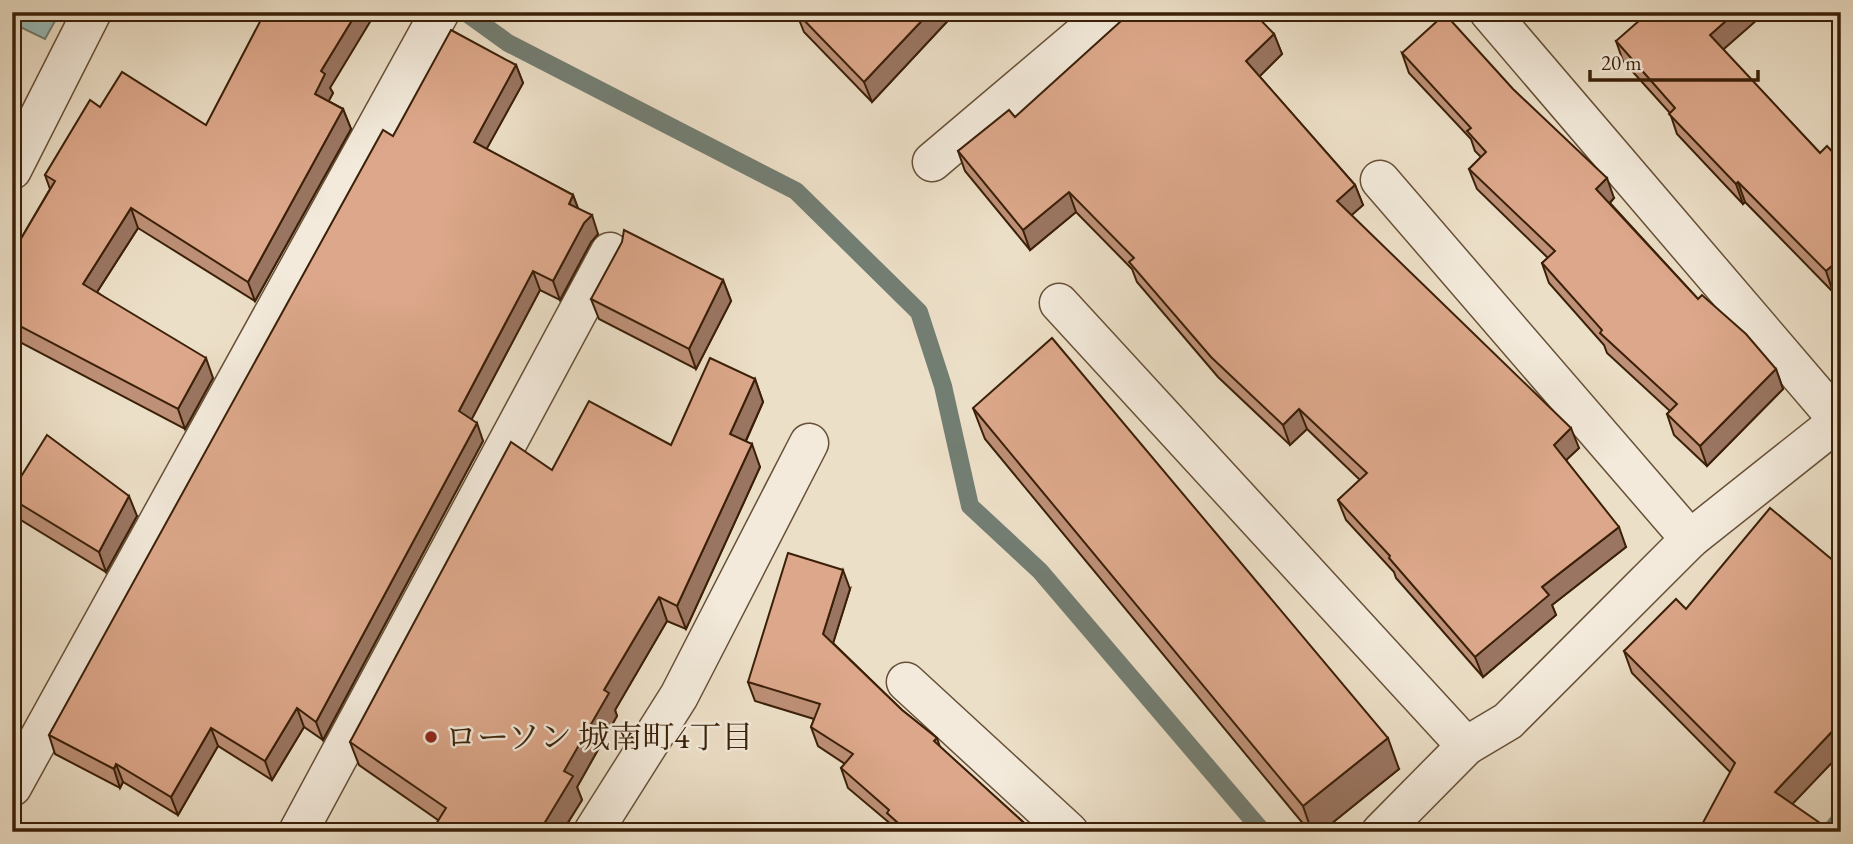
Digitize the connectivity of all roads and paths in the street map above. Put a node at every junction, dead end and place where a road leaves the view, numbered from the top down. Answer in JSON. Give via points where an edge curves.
{"nodes":[{"id":1,"x":92,"y":12,"type":"edge"},
{"id":2,"x":440,"y":12,"type":"edge"},
{"id":3,"x":1110,"y":12,"type":"edge"},
{"id":4,"x":1489,"y":12,"type":"edge"},
{"id":5,"x":932,"y":162,"type":"dead end"},
{"id":6,"x":12,"y":170,"type":"edge"},
{"id":7,"x":1380,"y":180,"type":"dead end"},
{"id":8,"x":610,"y":252,"type":"dead end"},
{"id":9,"x":1059,"y":303,"type":"dead end"},
{"id":10,"x":1840,"y":420,"type":"edge"},
{"id":11,"x":809,"y":443,"type":"dead end"},
{"id":12,"x":1690,"y":539,"type":"junction"},
{"id":13,"x":906,"y":682,"type":"dead end"},
{"id":14,"x":1466,"y":746,"type":"junction"},
{"id":15,"x":12,"y":787,"type":"edge"},
{"id":16,"x":298,"y":832,"type":"edge"},
{"id":17,"x":593,"y":832,"type":"edge"},
{"id":18,"x":1069,"y":832,"type":"edge"},
{"id":19,"x":1381,"y":832,"type":"edge"}],
"edges":[{"from":1,"to":6,"type":"street"},
{"from":2,"to":15,"type":"street"},
{"from":3,"to":5,"type":"street"},
{"from":4,"to":10,"type":"street"},
{"from":7,"to":12,"type":"street"},
{"from":8,"to":16,"type":"street"},
{"from":9,"to":14,"type":"street"},
{"from":10,"to":12,"type":"street"},
{"from":11,"to":17,"type":"street","via":[[679,696]]},
{"from":12,"to":14,"type":"street","via":[[1508,721]]},
{"from":13,"to":18,"type":"street"},
{"from":14,"to":19,"type":"street"}]}
